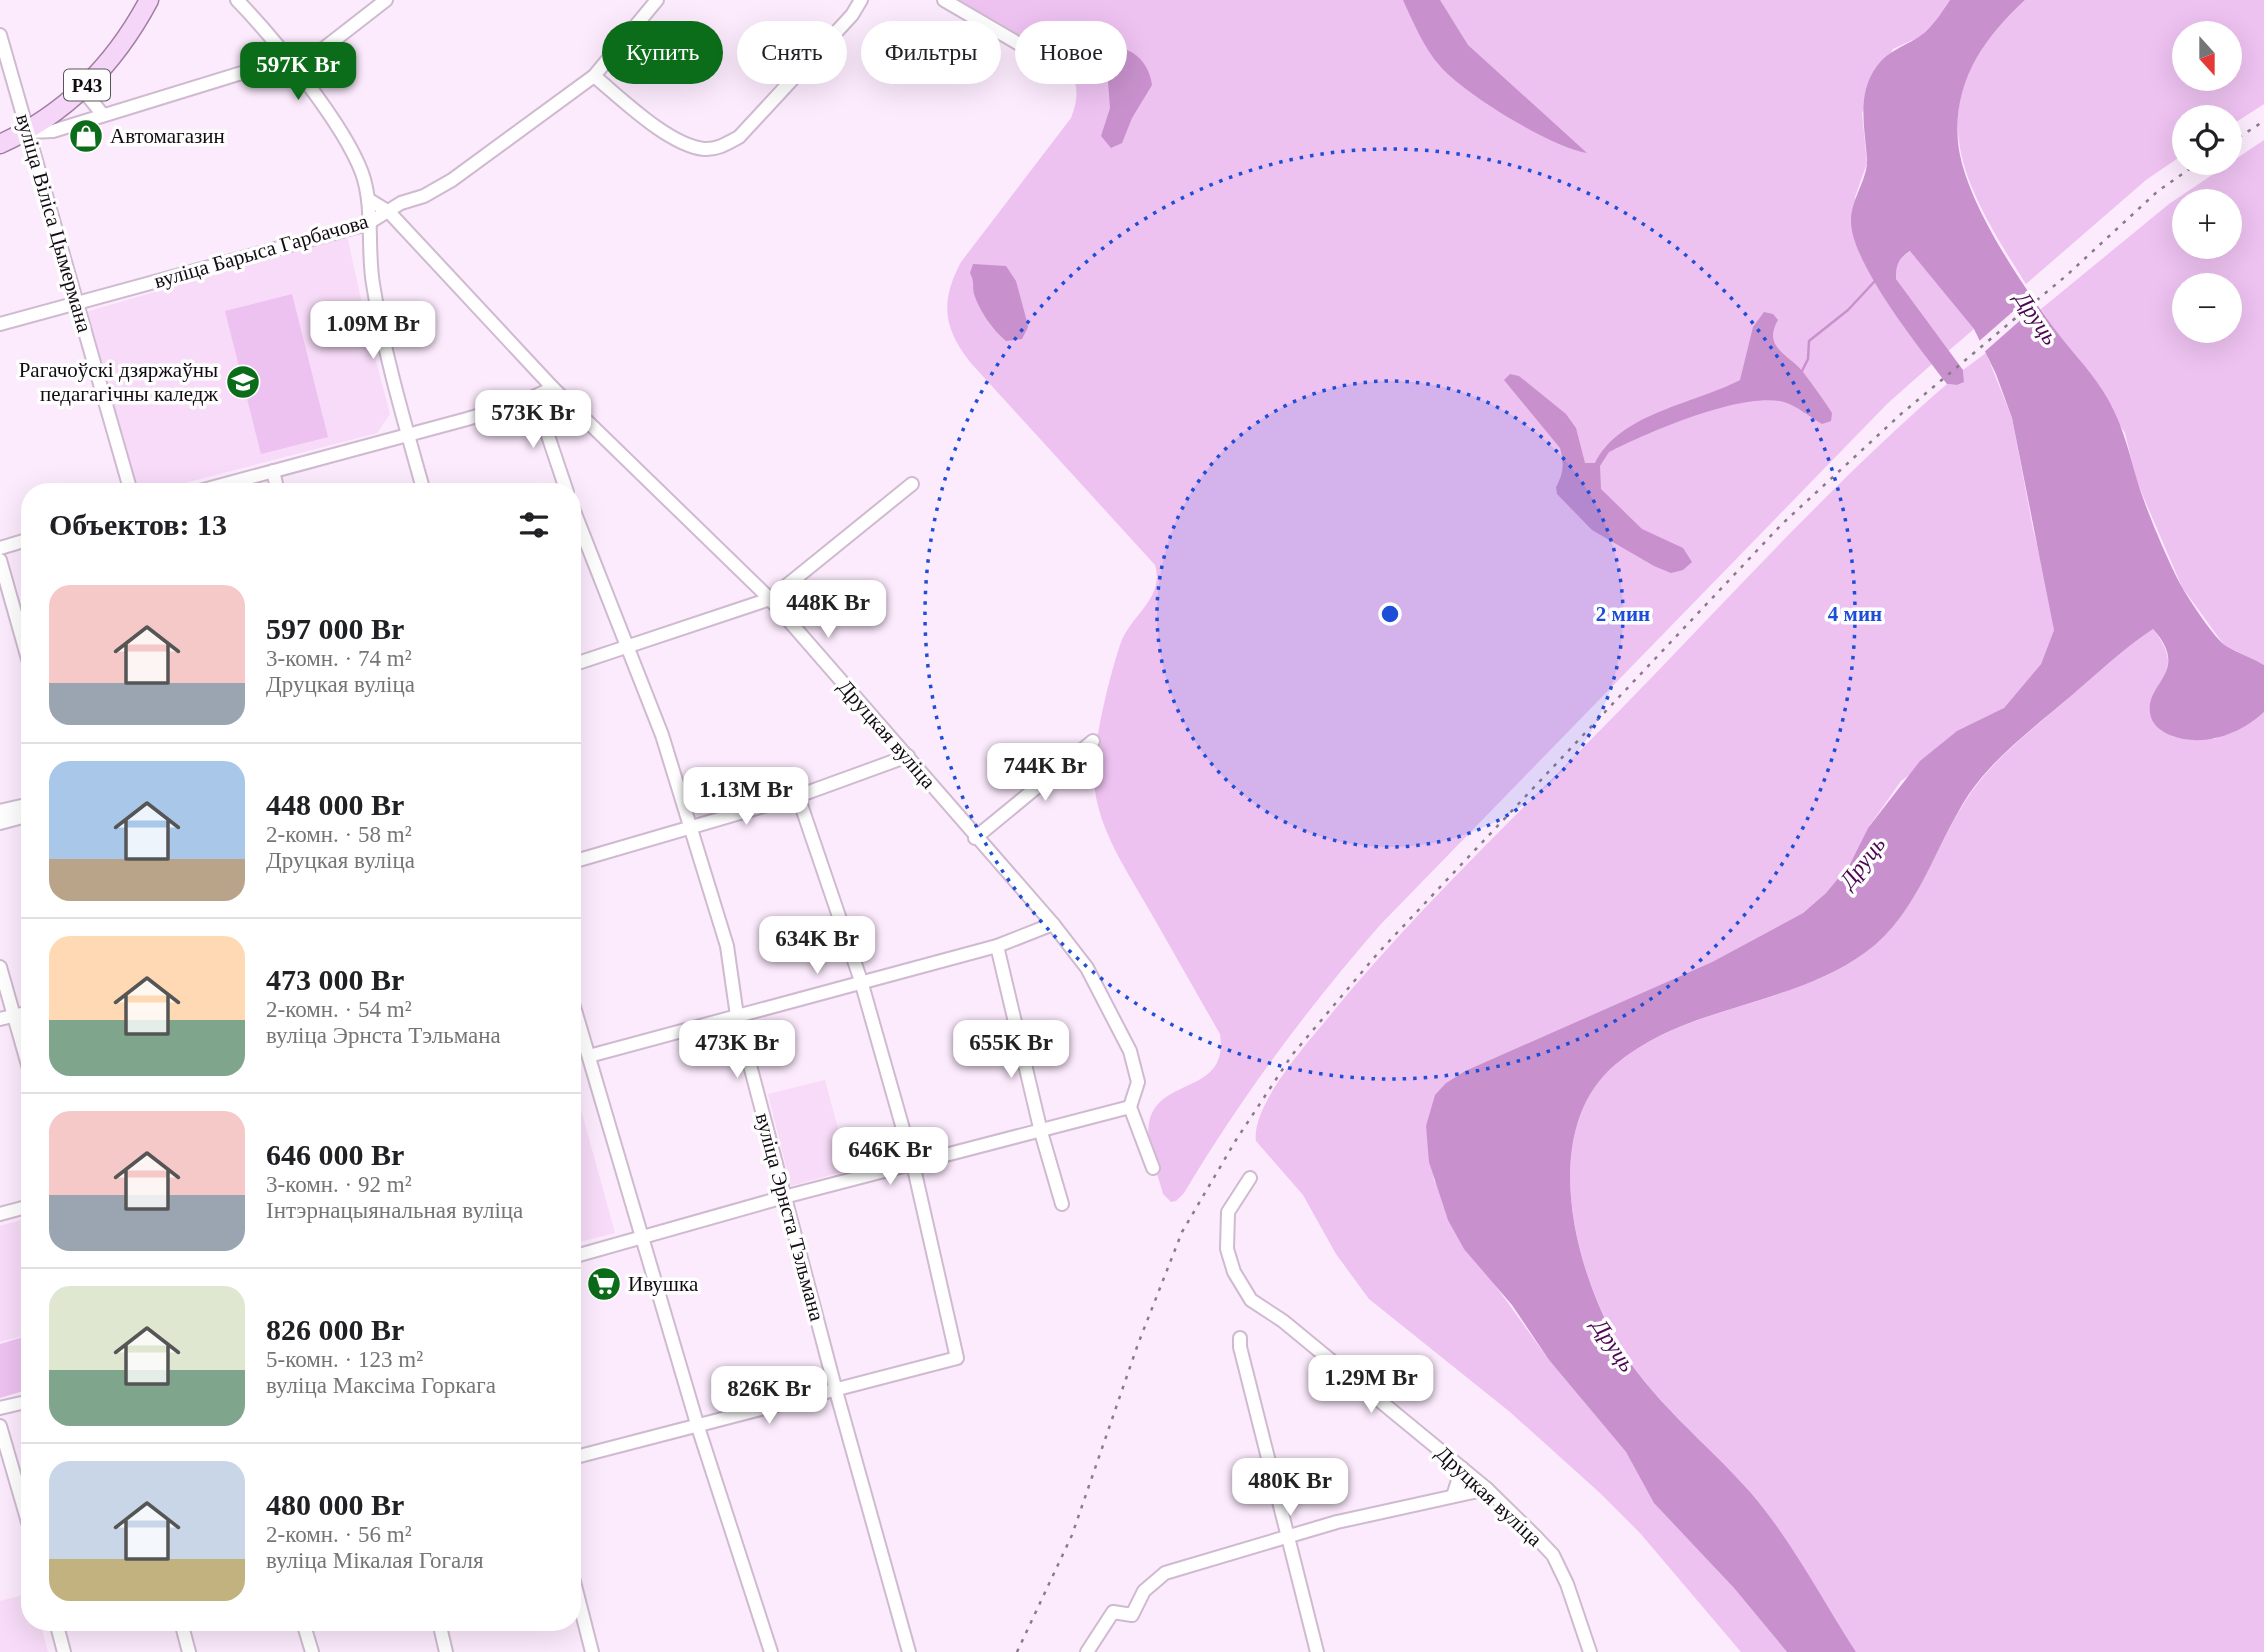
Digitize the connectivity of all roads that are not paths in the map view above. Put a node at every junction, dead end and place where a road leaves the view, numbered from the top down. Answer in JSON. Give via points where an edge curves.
{"nodes":[{"id":1,"x":149,"y":0,"type":"edge"},
{"id":2,"x":237,"y":0,"type":"edge"},
{"id":3,"x":386,"y":0,"type":"edge"},
{"id":4,"x":657,"y":0,"type":"edge"},
{"id":5,"x":861,"y":0,"type":"edge"},
{"id":6,"x":944,"y":0,"type":"edge"},
{"id":7,"x":0,"y":34,"type":"edge"},
{"id":8,"x":1015,"y":42,"type":"edge"},
{"id":9,"x":287,"y":59,"type":"junction"},
{"id":10,"x":296,"y":70,"type":"junction"},
{"id":11,"x":594,"y":76,"type":"junction"},
{"id":12,"x":83,"y":90,"type":"junction"},
{"id":13,"x":103,"y":115,"type":"junction"},
{"id":14,"x":28,"y":132,"type":"junction"},
{"id":15,"x":0,"y":144,"type":"edge"},
{"id":16,"x":368,"y":199,"type":"junction"},
{"id":17,"x":389,"y":212,"type":"junction"},
{"id":18,"x":368,"y":224,"type":"junction"},
{"id":19,"x":77,"y":302,"type":"junction"},
{"id":20,"x":0,"y":324,"type":"edge"},
{"id":21,"x":553,"y":388,"type":"junction"},
{"id":22,"x":535,"y":397,"type":"junction"},
{"id":23,"x":408,"y":435,"type":"junction"},
{"id":24,"x":273,"y":471,"type":"junction"},
{"id":25,"x":128,"y":483,"type":"edge"},
{"id":26,"x":229,"y":483,"type":"edge"},
{"id":27,"x":276,"y":483,"type":"edge"},
{"id":28,"x":421,"y":483,"type":"edge"},
{"id":29,"x":564,"y":483,"type":"edge"},
{"id":30,"x":912,"y":484,"type":"dead end"},
{"id":31,"x":581,"y":530,"type":"edge"},
{"id":32,"x":21,"y":542,"type":"edge"},
{"id":33,"x":0,"y":548,"type":"edge"},
{"id":34,"x":0,"y":560,"type":"edge"},
{"id":35,"x":770,"y":599,"type":"junction"},
{"id":36,"x":21,"y":634,"type":"edge"},
{"id":37,"x":626,"y":648,"type":"junction"},
{"id":38,"x":581,"y":661,"type":"edge"},
{"id":39,"x":1093,"y":741,"type":"dead end"},
{"id":40,"x":908,"y":756,"type":"junction"},
{"id":41,"x":798,"y":796,"type":"junction"},
{"id":42,"x":21,"y":806,"type":"edge"},
{"id":43,"x":0,"y":811,"type":"edge"},
{"id":44,"x":21,"y":817,"type":"edge"},
{"id":45,"x":0,"y":823,"type":"edge"},
{"id":46,"x":690,"y":825,"type":"junction"},
{"id":47,"x":975,"y":838,"type":"junction"},
{"id":48,"x":581,"y":859,"type":"edge"},
{"id":49,"x":1053,"y":924,"type":"junction"},
{"id":50,"x":997,"y":946,"type":"junction"},
{"id":51,"x":0,"y":967,"type":"edge"},
{"id":52,"x":860,"y":981,"type":"junction"},
{"id":53,"x":21,"y":1014,"type":"edge"},
{"id":54,"x":14,"y":1016,"type":"junction"},
{"id":55,"x":737,"y":1016,"type":"junction"},
{"id":56,"x":0,"y":1020,"type":"edge"},
{"id":57,"x":581,"y":1030,"type":"edge"},
{"id":58,"x":21,"y":1040,"type":"edge"},
{"id":59,"x":589,"y":1056,"type":"junction"},
{"id":60,"x":1130,"y":1107,"type":"junction"},
{"id":61,"x":1041,"y":1132,"type":"junction"},
{"id":62,"x":913,"y":1164,"type":"junction"},
{"id":63,"x":1153,"y":1168,"type":"dead end"},
{"id":64,"x":1250,"y":1178,"type":"dead end"},
{"id":65,"x":785,"y":1197,"type":"junction"},
{"id":66,"x":1062,"y":1205,"type":"dead end"},
{"id":67,"x":21,"y":1208,"type":"edge"},
{"id":68,"x":0,"y":1214,"type":"edge"},
{"id":69,"x":641,"y":1238,"type":"junction"},
{"id":70,"x":581,"y":1255,"type":"edge"},
{"id":71,"x":1240,"y":1338,"type":"dead end"},
{"id":72,"x":836,"y":1391,"type":"junction"},
{"id":73,"x":21,"y":1403,"type":"edge"},
{"id":74,"x":0,"y":1408,"type":"edge"},
{"id":75,"x":0,"y":1426,"type":"edge"},
{"id":76,"x":698,"y":1427,"type":"junction"},
{"id":77,"x":581,"y":1456,"type":"edge"},
{"id":78,"x":1462,"y":1468,"type":"junction"},
{"id":79,"x":1488,"y":1489,"type":"junction"},
{"id":80,"x":1453,"y":1496,"type":"junction"},
{"id":81,"x":21,"y":1498,"type":"edge"},
{"id":82,"x":1290,"y":1536,"type":"junction"},
{"id":83,"x":581,"y":1609,"type":"edge"},
{"id":84,"x":58,"y":1631,"type":"edge"},
{"id":85,"x":184,"y":1631,"type":"edge"},
{"id":86,"x":306,"y":1631,"type":"edge"},
{"id":87,"x":441,"y":1631,"type":"edge"},
{"id":88,"x":64,"y":1652,"type":"edge"},
{"id":89,"x":190,"y":1652,"type":"edge"},
{"id":90,"x":312,"y":1652,"type":"edge"},
{"id":91,"x":446,"y":1652,"type":"edge"},
{"id":92,"x":592,"y":1652,"type":"edge"},
{"id":93,"x":771,"y":1652,"type":"edge"},
{"id":94,"x":909,"y":1652,"type":"edge"},
{"id":95,"x":1087,"y":1652,"type":"edge"},
{"id":96,"x":1317,"y":1652,"type":"edge"},
{"id":97,"x":1590,"y":1652,"type":"edge"}],
"edges":[{"from":1,"to":12,"type":"main road","number":"Р43","via":[[119,49]]},
{"from":2,"to":9,"type":"street"},
{"from":3,"to":10,"type":"street"},
{"from":4,"to":11,"type":"street","name":"вуліца Барыса Гарбачова"},
{"from":5,"to":11,"type":"street","via":[[740,137],[718,148],[686,144]]},
{"from":6,"to":8,"type":"street"},
{"from":7,"to":14,"type":"street","name":"вуліца Віліса Цымермана"},
{"from":9,"to":10,"type":"street"},
{"from":9,"to":13,"type":"street"},
{"from":10,"to":16,"type":"street","via":[[353,152]]},
{"from":11,"to":17,"type":"street","name":"вуліца Барыса Гарбачова","via":[[452,180]]},
{"from":12,"to":13,"type":"street"},
{"from":12,"to":14,"type":"main road","number":"Р43"},
{"from":13,"to":14,"type":"street","via":[[53,131]]},
{"from":14,"to":15,"type":"main road","number":"Р43"},
{"from":14,"to":19,"type":"street","name":"вуліца Віліса Цымермана"},
{"from":16,"to":17,"type":"street","name":"Друцкая вуліца"},
{"from":16,"to":18,"type":"street"},
{"from":17,"to":18,"type":"street","name":"вуліца Барыса Гарбачова"},
{"from":17,"to":21,"type":"street","name":"Друцкая вуліца"},
{"from":18,"to":19,"type":"street","name":"вуліца Барыса Гарбачова"},
{"from":18,"to":23,"type":"street","via":[[373,284]]},
{"from":19,"to":20,"type":"street","name":"вуліца Барыса Гарбачова"},
{"from":19,"to":25,"type":"street","name":"вуліца Віліса Цымермана"},
{"from":21,"to":22,"type":"street"},
{"from":21,"to":35,"type":"street","name":"Друцкая вуліца"},
{"from":22,"to":23,"type":"street"},
{"from":22,"to":29,"type":"street"},
{"from":23,"to":24,"type":"street"},
{"from":23,"to":28,"type":"street"},
{"from":24,"to":26,"type":"street"},
{"from":24,"to":27,"type":"street"},
{"from":30,"to":35,"type":"street"},
{"from":31,"to":37,"type":"street","name":"вуліца Эрнста Тэльмана"},
{"from":32,"to":33,"type":"street"},
{"from":34,"to":36,"type":"street"},
{"from":35,"to":37,"type":"street"},
{"from":35,"to":40,"type":"street","name":"Друцкая вуліца"},
{"from":37,"to":38,"type":"street"},
{"from":37,"to":46,"type":"street","name":"вуліца Эрнста Тэльмана","via":[[662,735]]},
{"from":39,"to":47,"type":"street"},
{"from":40,"to":41,"type":"street"},
{"from":40,"to":47,"type":"street","name":"Друцкая вуліца"},
{"from":41,"to":46,"type":"street"},
{"from":41,"to":52,"type":"street"},
{"from":42,"to":43,"type":"street"},
{"from":44,"to":45,"type":"street"},
{"from":46,"to":48,"type":"street"},
{"from":46,"to":55,"type":"street","name":"вуліца Эрнста Тэльмана","via":[[727,946]]},
{"from":47,"to":49,"type":"street","name":"Друцкая вуліца"},
{"from":49,"to":50,"type":"street"},
{"from":49,"to":60,"type":"street","name":"Друцкая вуліца","via":[[1087,968],[1130,1051],[1138,1082]]},
{"from":50,"to":52,"type":"street"},
{"from":50,"to":61,"type":"street"},
{"from":51,"to":54,"type":"street"},
{"from":52,"to":55,"type":"street"},
{"from":52,"to":62,"type":"street"},
{"from":53,"to":54,"type":"street"},
{"from":54,"to":56,"type":"street"},
{"from":54,"to":58,"type":"street"},
{"from":55,"to":59,"type":"street"},
{"from":55,"to":65,"type":"street","name":"вуліца Эрнста Тэльмана"},
{"from":57,"to":59,"type":"street"},
{"from":59,"to":69,"type":"street"},
{"from":60,"to":61,"type":"street"},
{"from":60,"to":63,"type":"street"},
{"from":61,"to":62,"type":"street"},
{"from":61,"to":66,"type":"street"},
{"from":62,"to":65,"type":"street"},
{"from":62,"to":72,"type":"street","via":[[957,1358]]},
{"from":64,"to":78,"type":"street","name":"Друцкая вуліца","via":[[1228,1212],[1225,1237],[1232,1266],[1251,1300],[1283,1321]]},
{"from":65,"to":69,"type":"street"},
{"from":65,"to":72,"type":"street","name":"вуліца Эрнста Тэльмана"},
{"from":67,"to":68,"type":"street"},
{"from":69,"to":70,"type":"street"},
{"from":69,"to":76,"type":"street"},
{"from":71,"to":82,"type":"street"},
{"from":72,"to":76,"type":"street"},
{"from":72,"to":94,"type":"street","name":"вуліца Эрнста Тэльмана"},
{"from":73,"to":74,"type":"street"},
{"from":75,"to":81,"type":"street"},
{"from":76,"to":77,"type":"street"},
{"from":76,"to":93,"type":"street"},
{"from":78,"to":79,"type":"street","name":"Друцкая вуліца"},
{"from":78,"to":80,"type":"street"},
{"from":79,"to":80,"type":"street"},
{"from":79,"to":97,"type":"street","name":"Друцкая вуліца","via":[[1553,1555]]},
{"from":80,"to":82,"type":"street"},
{"from":82,"to":95,"type":"street","via":[[1165,1573],[1153,1581],[1132,1615],[1113,1612]]},
{"from":82,"to":96,"type":"street"},
{"from":83,"to":92,"type":"street"},
{"from":84,"to":88,"type":"street"},
{"from":85,"to":89,"type":"street"},
{"from":86,"to":90,"type":"street"},
{"from":87,"to":91,"type":"street"}]}
